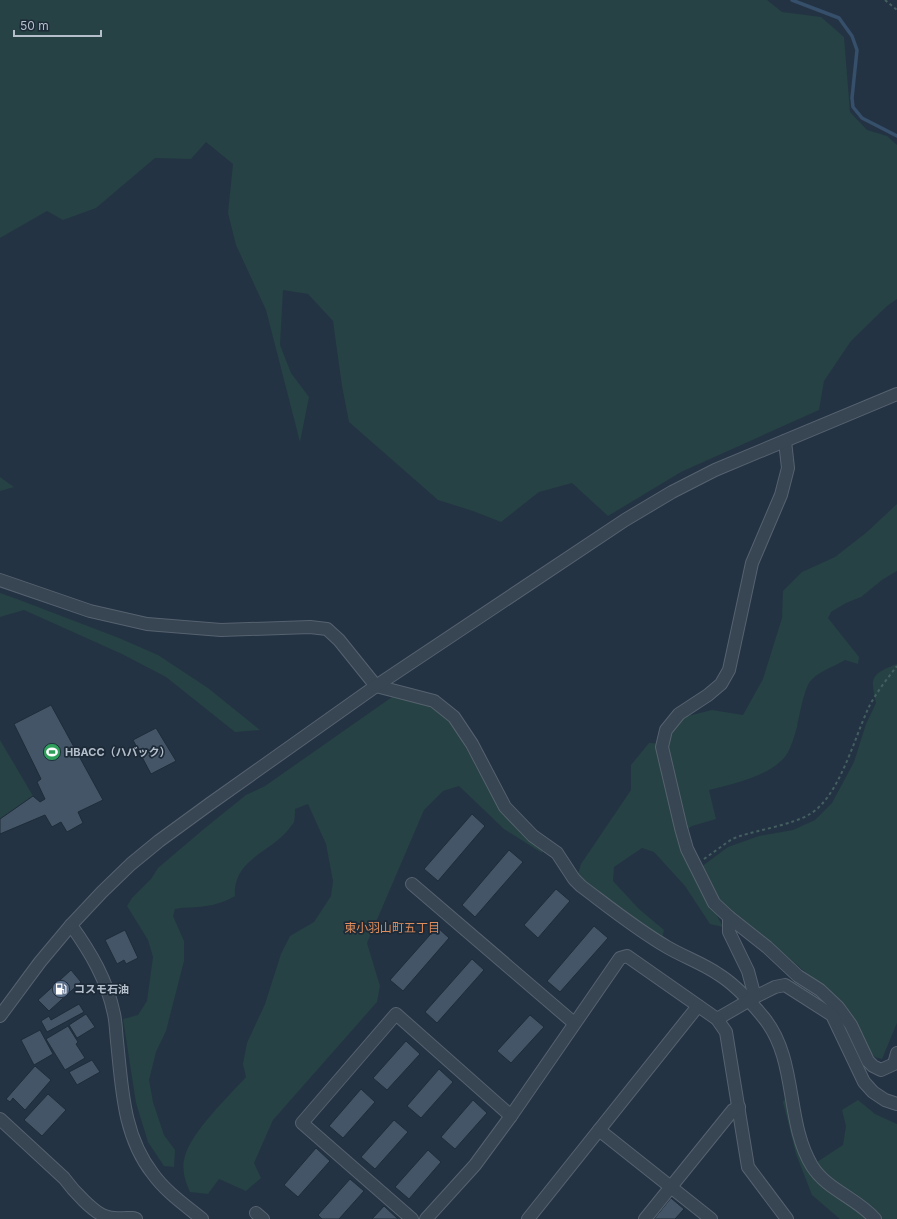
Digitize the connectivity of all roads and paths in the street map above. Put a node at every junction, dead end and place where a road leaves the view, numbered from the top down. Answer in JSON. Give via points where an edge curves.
{"nodes":[{"id":1,"x":885,"y":0,"type":"edge"},
{"id":2,"x":897,"y":10,"type":"edge"},
{"id":3,"x":897,"y":394,"type":"edge"},
{"id":4,"x":784,"y":441,"type":"junction"},
{"id":5,"x":0,"y":580,"type":"edge"},
{"id":6,"x":897,"y":666,"type":"edge"},
{"id":7,"x":376,"y":686,"type":"junction"},
{"id":8,"x":695,"y":866,"type":"junction"},
{"id":9,"x":412,"y":884,"type":"dead end"},
{"id":10,"x":729,"y":917,"type":"junction"},
{"id":11,"x":72,"y":925,"type":"junction"},
{"id":12,"x":751,"y":999,"type":"junction"},
{"id":13,"x":698,"y":1006,"type":"junction"},
{"id":14,"x":0,"y":1016,"type":"edge"},
{"id":15,"x":717,"y":1019,"type":"junction"},
{"id":16,"x":574,"y":1023,"type":"junction"},
{"id":17,"x":897,"y":1053,"type":"edge"},
{"id":18,"x":897,"y":1104,"type":"edge"},
{"id":19,"x":739,"y":1107,"type":"junction"},
{"id":20,"x":511,"y":1116,"type":"junction"},
{"id":21,"x":0,"y":1119,"type":"edge"},
{"id":22,"x":599,"y":1130,"type":"junction"},
{"id":23,"x":671,"y":1187,"type":"junction"},
{"id":24,"x":136,"y":1219,"type":"edge"},
{"id":25,"x":202,"y":1219,"type":"edge"},
{"id":26,"x":412,"y":1219,"type":"edge"},
{"id":27,"x":426,"y":1219,"type":"edge"},
{"id":28,"x":528,"y":1219,"type":"edge"},
{"id":29,"x":645,"y":1219,"type":"edge"},
{"id":30,"x":711,"y":1219,"type":"edge"},
{"id":31,"x":787,"y":1219,"type":"edge"},
{"id":32,"x":875,"y":1219,"type":"edge"}],
"edges":[{"from":1,"to":2,"type":"path"},
{"from":3,"to":4,"type":"street"},
{"from":4,"to":7,"type":"street","via":[[715,470],[632,516]]},
{"from":4,"to":8,"type":"street","via":[[788,468],[781,495],[752,563],[729,670],[721,684],[679,714],[666,730],[662,748],[681,828]]},
{"from":5,"to":7,"type":"street","via":[[90,611],[148,624],[221,630],[310,627],[327,629]]},
{"from":6,"to":8,"type":"path","via":[[869,708],[839,779],[822,803],[810,814],[793,821],[740,836]]},
{"from":7,"to":11,"type":"street","via":[[159,841],[102,892]]},
{"from":7,"to":12,"type":"street","via":[[434,701],[454,718],[472,744],[505,807],[533,836],[557,853],[580,886],[668,948],[719,974]]},
{"from":8,"to":10,"type":"street","via":[[714,903]]},
{"from":9,"to":16,"type":"street"},
{"from":10,"to":12,"type":"street","via":[[728,932],[748,971]]},
{"from":10,"to":17,"type":"street","via":[[838,1007],[873,1066],[881,1070],[894,1064]]},
{"from":11,"to":14,"type":"street","via":[[40,962]]},
{"from":11,"to":25,"type":"street","via":[[94,958],[114,1014],[126,1117],[132,1136],[152,1174]]},
{"from":12,"to":15,"type":"street"},
{"from":12,"to":18,"type":"street","via":[[774,987],[785,985],[832,1015],[864,1082],[873,1092]]},
{"from":12,"to":32,"type":"street","via":[[779,1044],[797,1125],[813,1167],[828,1183]]},
{"from":13,"to":15,"type":"street"},
{"from":13,"to":16,"type":"street","via":[[627,956],[620,958]]},
{"from":13,"to":22,"type":"street"},
{"from":15,"to":19,"type":"street","via":[[726,1032]]},
{"from":16,"to":20,"type":"street"},
{"from":19,"to":23,"type":"street","via":[[733,1110]]},
{"from":19,"to":31,"type":"street","via":[[748,1167]]},
{"from":20,"to":26,"type":"street","via":[[396,1014],[302,1123]]},
{"from":20,"to":27,"type":"street","via":[[475,1165]]},
{"from":21,"to":24,"type":"street","via":[[99,1213],[107,1217]]},
{"from":22,"to":23,"type":"street"},
{"from":22,"to":28,"type":"street"},
{"from":23,"to":29,"type":"street"},
{"from":23,"to":30,"type":"street"}]}
